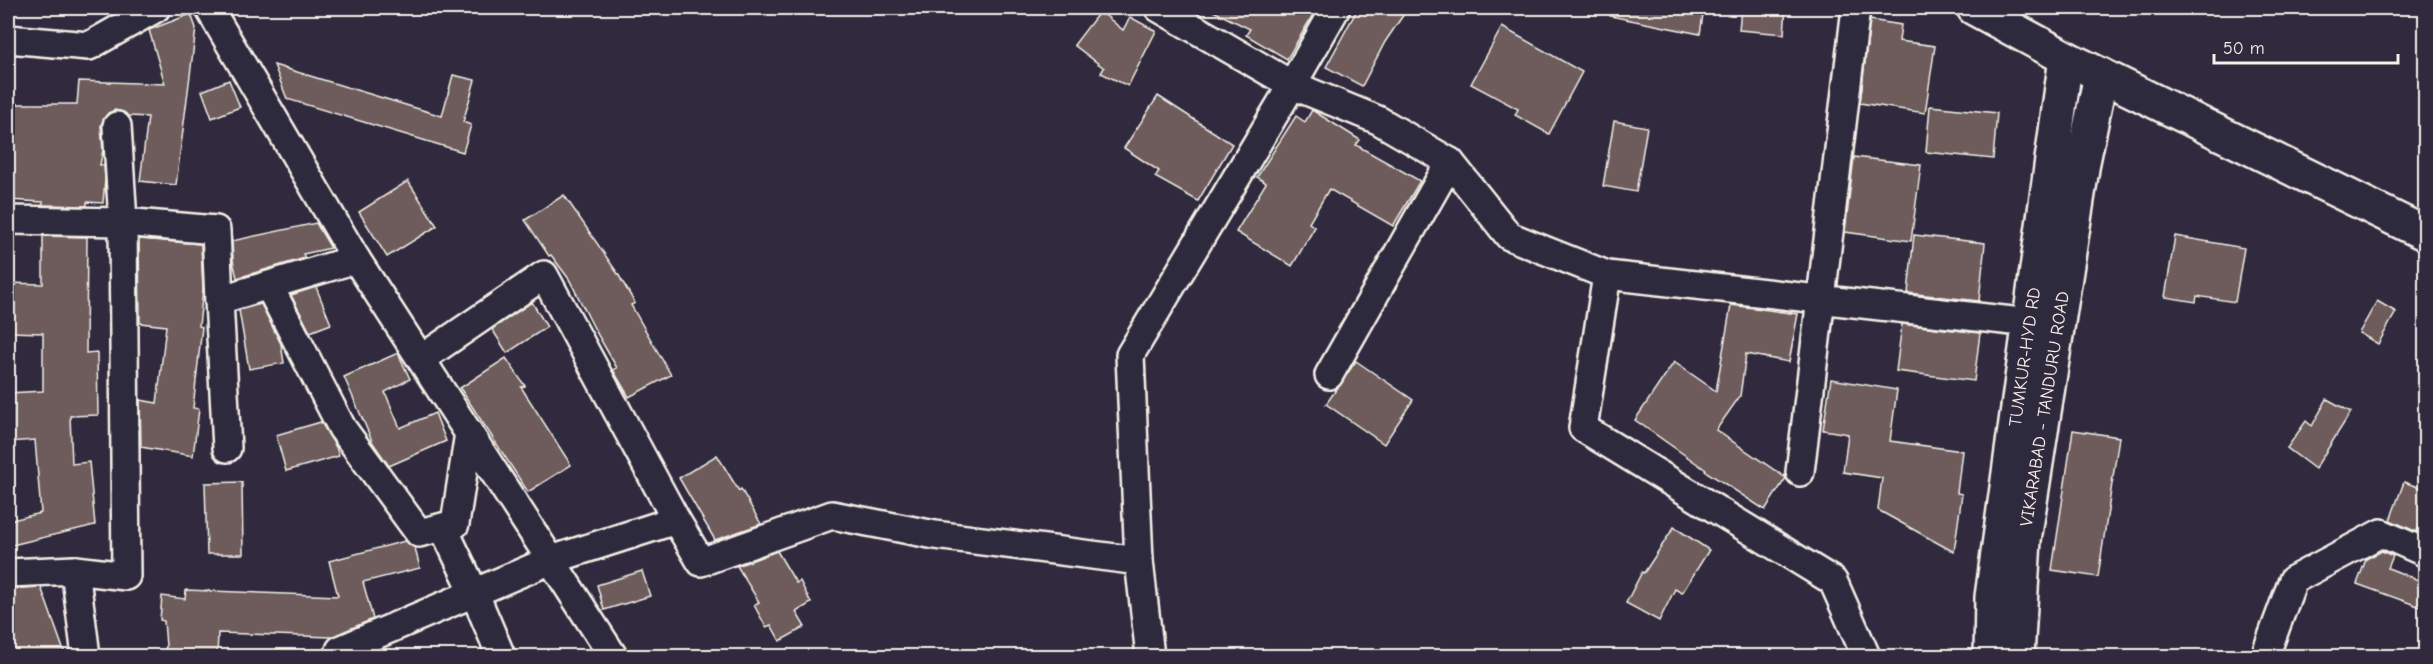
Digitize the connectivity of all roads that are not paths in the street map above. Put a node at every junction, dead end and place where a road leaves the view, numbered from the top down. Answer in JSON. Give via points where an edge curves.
{"nodes":[{"id":1,"x":156,"y":8,"type":"edge"},
{"id":2,"x":209,"y":8,"type":"edge"},
{"id":3,"x":1159,"y":8,"type":"edge"},
{"id":4,"x":1336,"y":8,"type":"edge"},
{"id":5,"x":1856,"y":8,"type":"edge"},
{"id":6,"x":1974,"y":8,"type":"edge"},
{"id":7,"x":8,"y":39,"type":"edge"},
{"id":8,"x":2066,"y":58,"type":"junction"},
{"id":9,"x":2101,"y":75,"type":"junction"},
{"id":10,"x":1292,"y":85,"type":"junction"},
{"id":11,"x":117,"y":126,"type":"dead end"},
{"id":12,"x":1450,"y":162,"type":"junction"},
{"id":13,"x":8,"y":220,"type":"edge"},
{"id":14,"x":123,"y":222,"type":"junction"},
{"id":15,"x":2426,"y":234,"type":"edge"},
{"id":16,"x":356,"y":259,"type":"junction"},
{"id":17,"x":1607,"y":275,"type":"junction"},
{"id":18,"x":269,"y":286,"type":"junction"},
{"id":19,"x":1822,"y":298,"type":"junction"},
{"id":20,"x":219,"y":300,"type":"junction"},
{"id":21,"x":2030,"y":323,"type":"junction"},
{"id":22,"x":421,"y":359,"type":"junction"},
{"id":23,"x":1329,"y":375,"type":"dead end"},
{"id":24,"x":469,"y":433,"type":"junction"},
{"id":25,"x":227,"y":448,"type":"dead end"},
{"id":26,"x":1800,"y":472,"type":"dead end"},
{"id":27,"x":676,"y":520,"type":"junction"},
{"id":28,"x":443,"y":527,"type":"junction"},
{"id":29,"x":2426,"y":553,"type":"edge"},
{"id":30,"x":551,"y":560,"type":"junction"},
{"id":31,"x":1139,"y":561,"type":"junction"},
{"id":32,"x":75,"y":570,"type":"junction"},
{"id":33,"x":8,"y":573,"type":"edge"},
{"id":34,"x":474,"y":592,"type":"junction"},
{"id":35,"x":340,"y":650,"type":"dead end"},
{"id":36,"x":86,"y":657,"type":"edge"},
{"id":37,"x":501,"y":657,"type":"edge"},
{"id":38,"x":614,"y":657,"type":"edge"},
{"id":39,"x":1150,"y":657,"type":"edge"},
{"id":40,"x":1866,"y":657,"type":"edge"},
{"id":41,"x":1991,"y":657,"type":"edge"},
{"id":42,"x":2017,"y":657,"type":"edge"},
{"id":43,"x":2265,"y":657,"type":"edge"}],
"edges":[{"from":1,"to":7,"type":"street","via":[[89,46]]},
{"from":2,"to":16,"type":"street"},
{"from":3,"to":10,"type":"street"},
{"from":4,"to":10,"type":"street"},
{"from":5,"to":19,"type":"street"},
{"from":6,"to":8,"type":"main road"},
{"from":8,"to":9,"type":"main road"},
{"from":8,"to":21,"type":"main road","name":"TUMKUR-HYD RD"},
{"from":9,"to":15,"type":"main road"},
{"from":9,"to":42,"type":"main road","name":"VIKARABAD - TANDURU ROAD","via":[[2083,162],[2024,540]]},
{"from":10,"to":12,"type":"street","via":[[1378,120]]},
{"from":10,"to":31,"type":"street","via":[[1130,355]]},
{"from":11,"to":14,"type":"street"},
{"from":12,"to":17,"type":"street","via":[[1509,236]]},
{"from":12,"to":23,"type":"street"},
{"from":13,"to":14,"type":"street"},
{"from":14,"to":20,"type":"street","via":[[216,230]]},
{"from":14,"to":32,"type":"street","via":[[126,576]]},
{"from":16,"to":18,"type":"street"},
{"from":16,"to":22,"type":"street"},
{"from":17,"to":19,"type":"street"},
{"from":17,"to":40,"type":"street","via":[[1583,428],[1833,581]]},
{"from":18,"to":20,"type":"street"},
{"from":18,"to":28,"type":"street","via":[[342,428],[420,533]]},
{"from":19,"to":21,"type":"street"},
{"from":19,"to":26,"type":"street"},
{"from":20,"to":25,"type":"street"},
{"from":21,"to":41,"type":"main road","name":"TUMKUR-HYD RD","via":[[1992,597]]},
{"from":22,"to":24,"type":"street"},
{"from":22,"to":27,"type":"street","via":[[544,274]]},
{"from":24,"to":28,"type":"street","via":[[455,524]]},
{"from":24,"to":30,"type":"street"},
{"from":27,"to":30,"type":"street"},
{"from":27,"to":31,"type":"street","via":[[701,562],[832,514],[935,535]]},
{"from":28,"to":34,"type":"street"},
{"from":29,"to":43,"type":"street","via":[[2381,533],[2293,580]]},
{"from":30,"to":34,"type":"street"},
{"from":30,"to":38,"type":"street"},
{"from":31,"to":39,"type":"street"},
{"from":32,"to":33,"type":"street"},
{"from":32,"to":36,"type":"street"},
{"from":34,"to":35,"type":"street"},
{"from":34,"to":37,"type":"street"}]}
